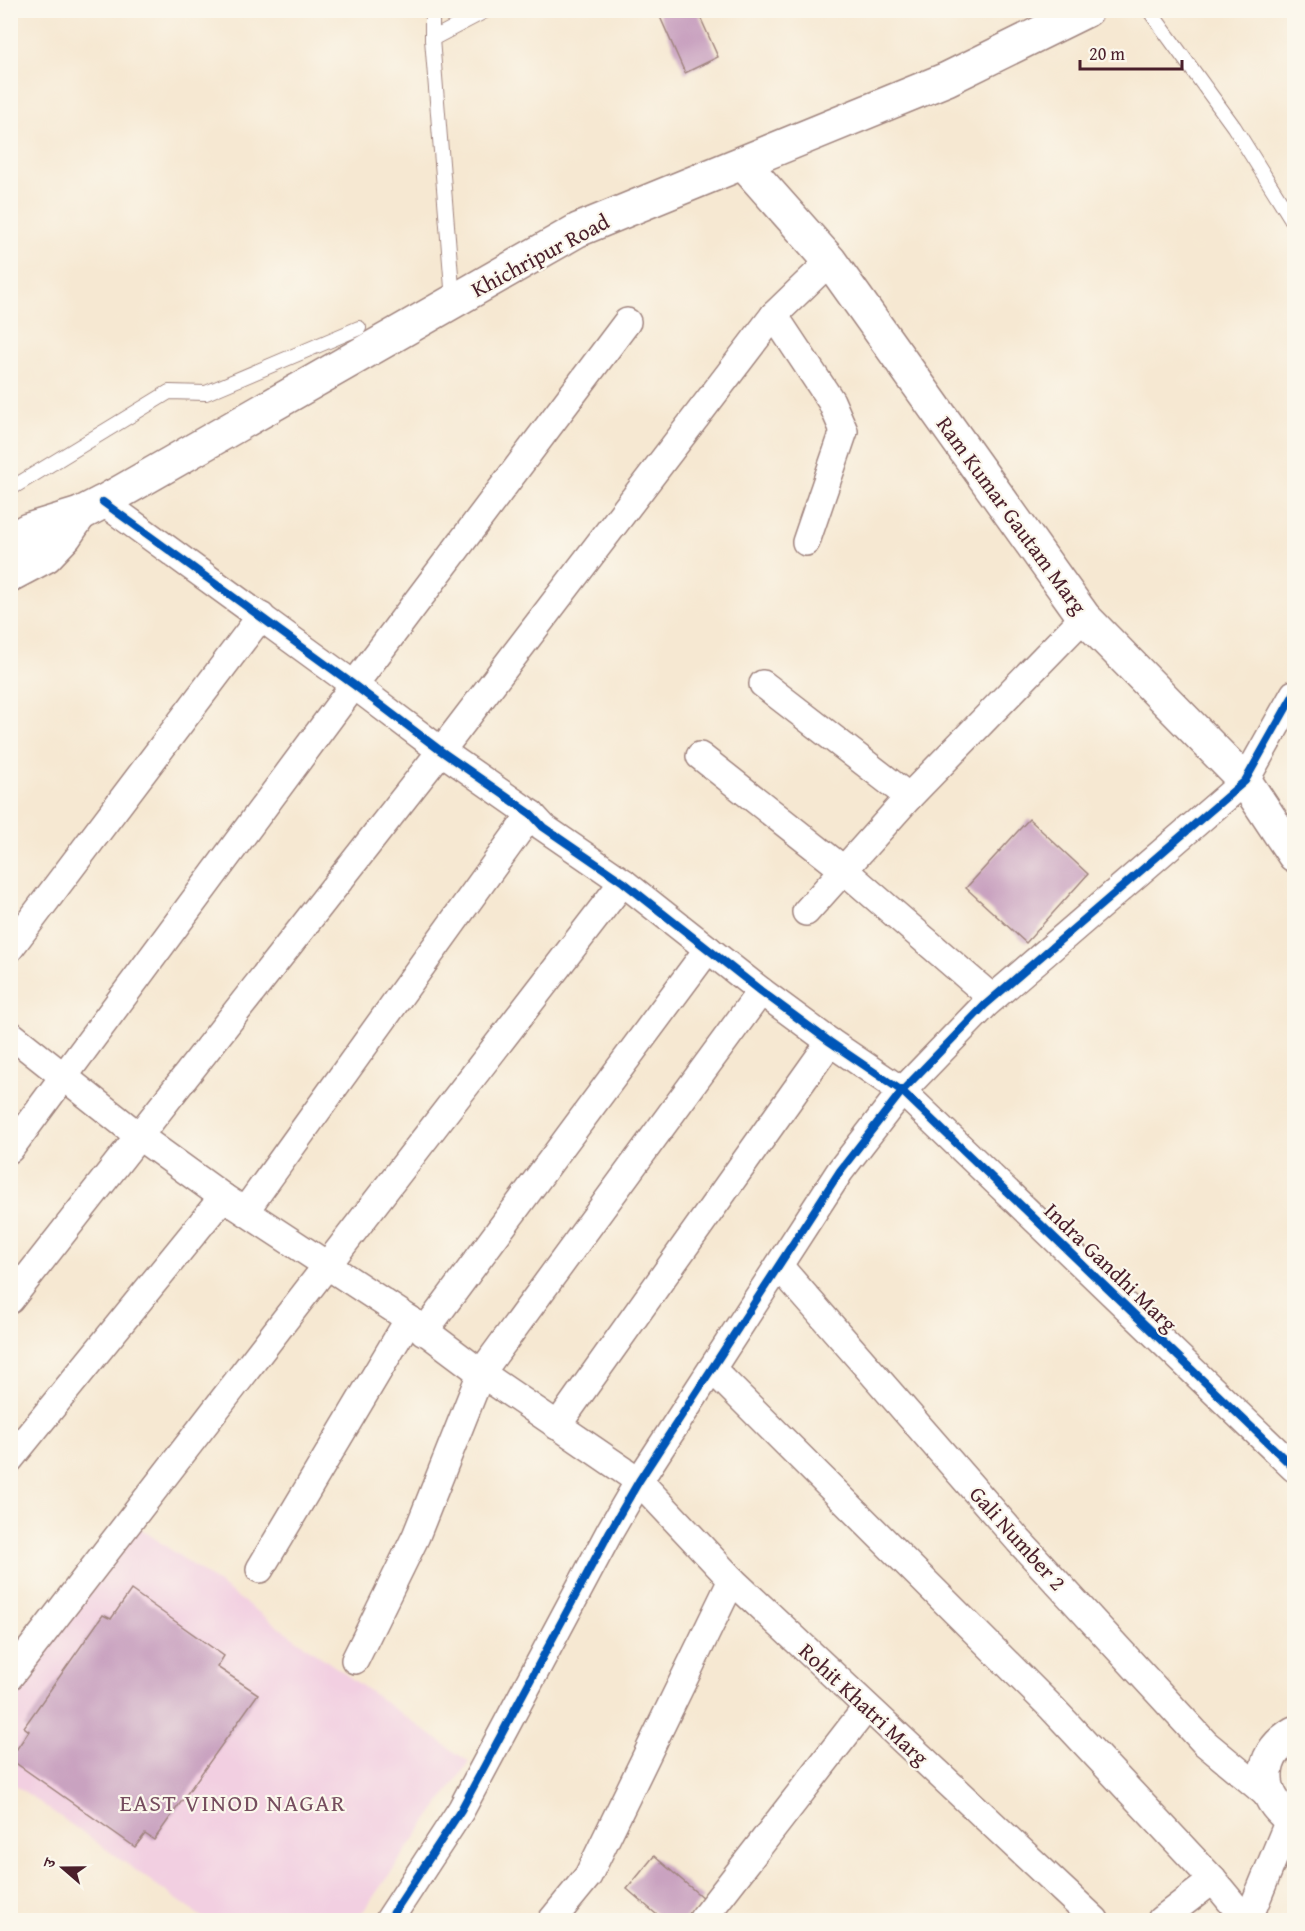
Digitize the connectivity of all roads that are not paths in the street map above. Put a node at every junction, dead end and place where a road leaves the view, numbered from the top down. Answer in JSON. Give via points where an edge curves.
{"nodes":[{"id":1,"x":432,"y":10,"type":"edge"},
{"id":2,"x":487,"y":10,"type":"edge"},
{"id":3,"x":1087,"y":10,"type":"edge"},
{"id":4,"x":1149,"y":10,"type":"edge"},
{"id":5,"x":432,"y":39,"type":"junction"},
{"id":6,"x":743,"y":163,"type":"junction"},
{"id":7,"x":1294,"y":223,"type":"edge"},
{"id":8,"x":830,"y":261,"type":"junction"},
{"id":9,"x":453,"y":302,"type":"junction"},
{"id":10,"x":774,"y":315,"type":"junction"},
{"id":11,"x":627,"y":322,"type":"dead end"},
{"id":12,"x":359,"y":328,"type":"dead end"},
{"id":13,"x":10,"y":489,"type":"edge"},
{"id":14,"x":91,"y":508,"type":"junction"},
{"id":15,"x":10,"y":540,"type":"edge"},
{"id":16,"x":806,"y":542,"type":"dead end"},
{"id":17,"x":10,"y":575,"type":"edge"},
{"id":18,"x":261,"y":616,"type":"junction"},
{"id":19,"x":1084,"y":617,"type":"junction"},
{"id":20,"x":764,"y":684,"type":"dead end"},
{"id":21,"x":354,"y":685,"type":"junction"},
{"id":22,"x":1294,"y":694,"type":"edge"},
{"id":23,"x":441,"y":751,"type":"junction"},
{"id":24,"x":700,"y":756,"type":"dead end"},
{"id":25,"x":1245,"y":781,"type":"junction"},
{"id":26,"x":909,"y":797,"type":"junction"},
{"id":27,"x":531,"y":814,"type":"junction"},
{"id":28,"x":1294,"y":855,"type":"edge"},
{"id":29,"x":844,"y":870,"type":"junction"},
{"id":30,"x":622,"y":882,"type":"junction"},
{"id":31,"x":806,"y":912,"type":"dead end"},
{"id":32,"x":10,"y":948,"type":"edge"},
{"id":33,"x":708,"y":950,"type":"junction"},
{"id":34,"x":761,"y":991,"type":"junction"},
{"id":35,"x":992,"y":998,"type":"junction"},
{"id":36,"x":10,"y":1034,"type":"edge"},
{"id":37,"x":830,"y":1042,"type":"junction"},
{"id":38,"x":64,"y":1078,"type":"junction"},
{"id":39,"x":902,"y":1091,"type":"junction"},
{"id":40,"x":140,"y":1137,"type":"junction"},
{"id":41,"x":10,"y":1149,"type":"edge"},
{"id":42,"x":234,"y":1204,"type":"junction"},
{"id":43,"x":328,"y":1266,"type":"junction"},
{"id":44,"x":779,"y":1266,"type":"junction"},
{"id":45,"x":10,"y":1300,"type":"edge"},
{"id":46,"x":417,"y":1326,"type":"junction"},
{"id":47,"x":713,"y":1370,"type":"junction"},
{"id":48,"x":481,"y":1373,"type":"junction"},
{"id":49,"x":557,"y":1426,"type":"junction"},
{"id":50,"x":10,"y":1459,"type":"edge"},
{"id":51,"x":1294,"y":1468,"type":"edge"},
{"id":52,"x":639,"y":1480,"type":"junction"},
{"id":53,"x":260,"y":1569,"type":"dead end"},
{"id":54,"x":732,"y":1580,"type":"junction"},
{"id":55,"x":355,"y":1660,"type":"dead end"},
{"id":56,"x":10,"y":1676,"type":"edge"},
{"id":57,"x":867,"y":1707,"type":"junction"},
{"id":58,"x":1294,"y":1731,"type":"edge"},
{"id":59,"x":1285,"y":1812,"type":"edge"},
{"id":60,"x":1213,"y":1880,"type":"junction"},
{"id":61,"x":389,"y":1920,"type":"edge"},
{"id":62,"x":552,"y":1920,"type":"edge"},
{"id":63,"x":702,"y":1920,"type":"edge"},
{"id":64,"x":1095,"y":1920,"type":"edge"},
{"id":65,"x":1161,"y":1920,"type":"edge"},
{"id":66,"x":1247,"y":1920,"type":"edge"}],
"edges":[{"from":1,"to":5,"type":"lane"},
{"from":2,"to":5,"type":"lane"},
{"from":3,"to":6,"type":"main road","name":"Khichripur Road","via":[[946,79]]},
{"from":4,"to":7,"type":"lane","via":[[1234,127]]},
{"from":5,"to":9,"type":"lane"},
{"from":6,"to":8,"type":"main road","name":"Ram Kumar Gautam Marg"},
{"from":6,"to":9,"type":"main road","name":"Khichripur Road","via":[[578,230]]},
{"from":8,"to":10,"type":"street"},
{"from":8,"to":19,"type":"main road","name":"Ram Kumar Gautam Marg"},
{"from":9,"to":14,"type":"main road","name":"Khichripur Road"},
{"from":10,"to":16,"type":"street","via":[[831,401],[844,431]]},
{"from":10,"to":23,"type":"street"},
{"from":11,"to":21,"type":"street"},
{"from":12,"to":13,"type":"lane","via":[[206,393],[169,392]]},
{"from":14,"to":15,"type":"main road","name":"Khichripur Road"},
{"from":14,"to":17,"type":"main road","name":"Khichripur Road","via":[[45,556]]},
{"from":14,"to":18,"type":"street","name":"Indra Gandhi Marg"},
{"from":18,"to":21,"type":"street","name":"Indra Gandhi Marg"},
{"from":18,"to":32,"type":"street"},
{"from":19,"to":25,"type":"main road","name":"Ram Kumar Gautam Marg"},
{"from":19,"to":26,"type":"street"},
{"from":20,"to":26,"type":"street"},
{"from":21,"to":23,"type":"street","name":"Indra Gandhi Marg"},
{"from":21,"to":38,"type":"street"},
{"from":22,"to":25,"type":"street"},
{"from":23,"to":27,"type":"street","name":"Indra Gandhi Marg"},
{"from":23,"to":40,"type":"street"},
{"from":24,"to":29,"type":"street"},
{"from":25,"to":28,"type":"main road","name":"Ram Kumar Gautam Marg"},
{"from":25,"to":35,"type":"street"},
{"from":26,"to":29,"type":"street"},
{"from":27,"to":30,"type":"street","name":"Indra Gandhi Marg","via":[[543,827]]},
{"from":27,"to":42,"type":"street"},
{"from":29,"to":31,"type":"street"},
{"from":29,"to":35,"type":"street"},
{"from":30,"to":33,"type":"street","name":"Indra Gandhi Marg"},
{"from":30,"to":43,"type":"street"},
{"from":33,"to":34,"type":"street","name":"Indra Gandhi Marg"},
{"from":33,"to":46,"type":"street"},
{"from":34,"to":37,"type":"street","name":"Indra Gandhi Marg"},
{"from":34,"to":48,"type":"street"},
{"from":35,"to":39,"type":"street"},
{"from":36,"to":38,"type":"street","name":"Rohit Khatri Marg"},
{"from":37,"to":39,"type":"street","name":"Indra Gandhi Marg"},
{"from":37,"to":49,"type":"street"},
{"from":38,"to":40,"type":"street","name":"Rohit Khatri Marg"},
{"from":38,"to":41,"type":"street"},
{"from":39,"to":44,"type":"street","via":[[840,1171]]},
{"from":39,"to":51,"type":"street","name":"Indra Gandhi Marg"},
{"from":40,"to":42,"type":"street","name":"Rohit Khatri Marg"},
{"from":40,"to":45,"type":"street"},
{"from":42,"to":43,"type":"street","name":"Rohit Khatri Marg"},
{"from":42,"to":50,"type":"street"},
{"from":43,"to":46,"type":"street","name":"Rohit Khatri Marg"},
{"from":43,"to":56,"type":"street"},
{"from":44,"to":47,"type":"street"},
{"from":44,"to":59,"type":"street","name":"Gali Number 2","via":[[1019,1541],[1205,1743]]},
{"from":46,"to":48,"type":"street","name":"Rohit Khatri Marg"},
{"from":46,"to":53,"type":"street"},
{"from":47,"to":52,"type":"street"},
{"from":47,"to":60,"type":"street","via":[[1052,1708]]},
{"from":48,"to":49,"type":"street","name":"Rohit Khatri Marg"},
{"from":48,"to":55,"type":"street","via":[[416,1536]]},
{"from":49,"to":52,"type":"street","name":"Rohit Khatri Marg"},
{"from":52,"to":54,"type":"street","name":"Rohit Khatri Marg"},
{"from":52,"to":61,"type":"street","via":[[462,1810]]},
{"from":54,"to":57,"type":"street","name":"Rohit Khatri Marg"},
{"from":54,"to":62,"type":"street","via":[[588,1876]]},
{"from":57,"to":63,"type":"street"},
{"from":57,"to":64,"type":"street","name":"Rohit Khatri Marg"},
{"from":58,"to":59,"type":"main road","via":[[1278,1744],[1266,1779]]},
{"from":59,"to":66,"type":"street"},
{"from":60,"to":65,"type":"street"},
{"from":60,"to":66,"type":"street"}]}
